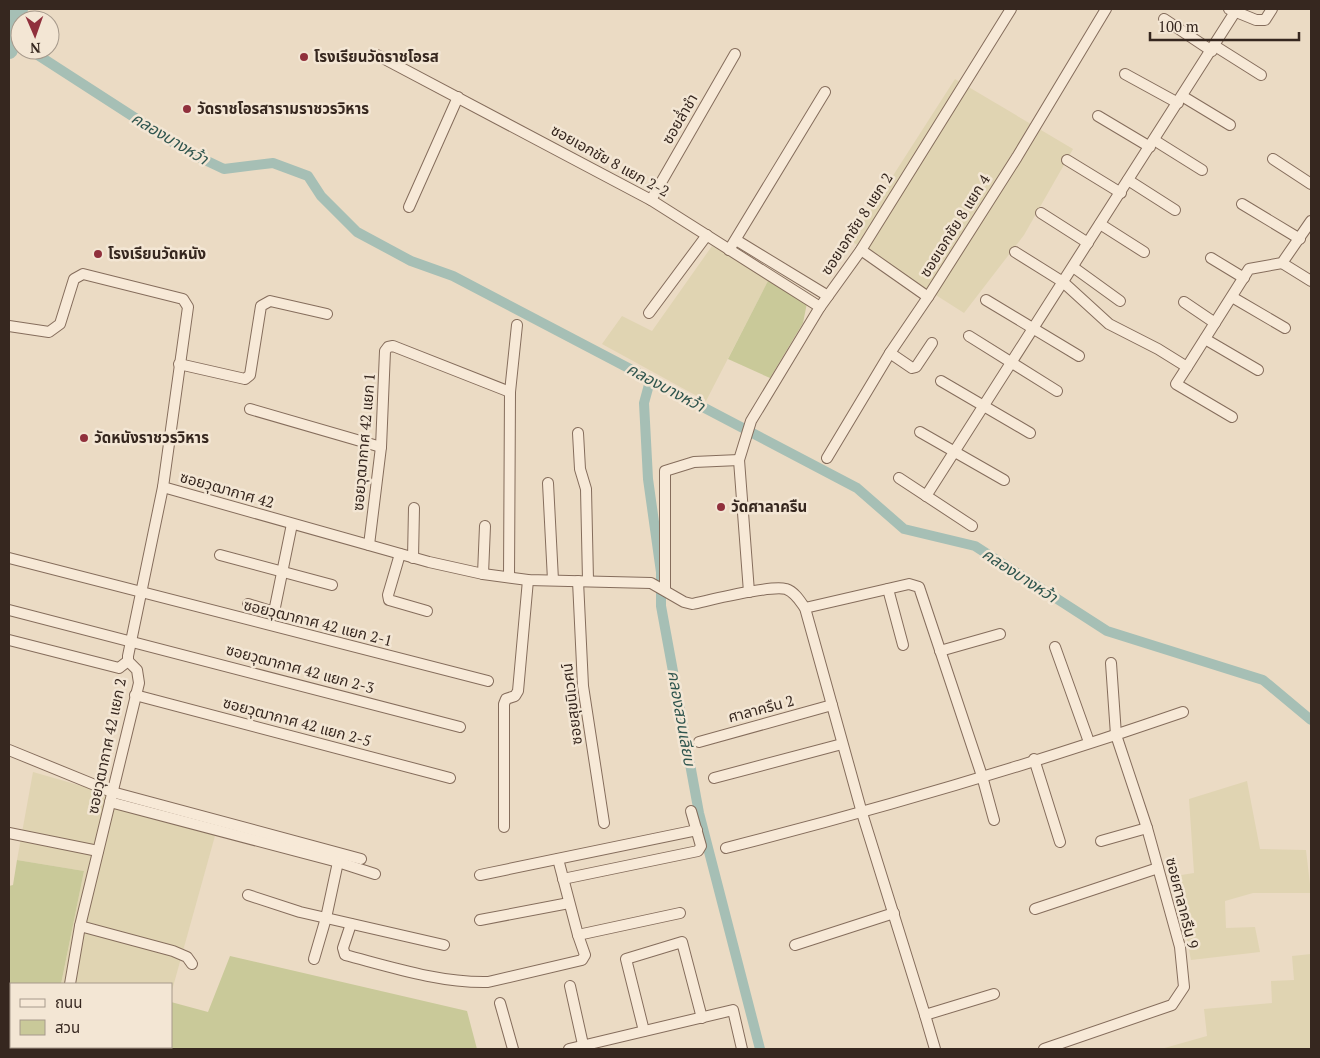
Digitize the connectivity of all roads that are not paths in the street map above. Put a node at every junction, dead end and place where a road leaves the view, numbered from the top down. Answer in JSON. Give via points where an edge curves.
{"nodes":[{"id":1,"x":1011,"y":9,"type":"edge"},
{"id":2,"x":1106,"y":9,"type":"edge"},
{"id":3,"x":1272,"y":9,"type":"edge"},
{"id":4,"x":1232,"y":11,"type":"edge"},
{"id":5,"x":1164,"y":18,"type":"dead end"},
{"id":6,"x":1214,"y":49,"type":"junction"},
{"id":7,"x":735,"y":54,"type":"dead end"},
{"id":8,"x":377,"y":55,"type":"dead end"},
{"id":9,"x":1125,"y":74,"type":"dead end"},
{"id":10,"x":1261,"y":75,"type":"dead end"},
{"id":11,"x":825,"y":92,"type":"dead end"},
{"id":12,"x":458,"y":97,"type":"junction"},
{"id":13,"x":1180,"y":100,"type":"junction"},
{"id":14,"x":1098,"y":116,"type":"dead end"},
{"id":15,"x":1230,"y":126,"type":"dead end"},
{"id":16,"x":1152,"y":144,"type":"junction"},
{"id":17,"x":1272,"y":159,"type":"dead end"},
{"id":18,"x":1066,"y":160,"type":"dead end"},
{"id":19,"x":1202,"y":170,"type":"dead end"},
{"id":20,"x":1128,"y":180,"type":"junction"},
{"id":21,"x":1311,"y":184,"type":"edge"},
{"id":22,"x":1120,"y":193,"type":"junction"},
{"id":23,"x":651,"y":200,"type":"junction"},
{"id":24,"x":1242,"y":204,"type":"dead end"},
{"id":25,"x":409,"y":207,"type":"dead end"},
{"id":26,"x":1175,"y":210,"type":"dead end"},
{"id":27,"x":1041,"y":212,"type":"dead end"},
{"id":28,"x":1311,"y":220,"type":"edge"},
{"id":29,"x":1100,"y":224,"type":"junction"},
{"id":30,"x":707,"y":235,"type":"junction"},
{"id":31,"x":1300,"y":239,"type":"junction"},
{"id":32,"x":736,"y":240,"type":"junction"},
{"id":33,"x":1088,"y":243,"type":"junction"},
{"id":34,"x":729,"y":250,"type":"junction"},
{"id":35,"x":861,"y":250,"type":"junction"},
{"id":36,"x":1014,"y":252,"type":"dead end"},
{"id":37,"x":1144,"y":252,"type":"dead end"},
{"id":38,"x":1211,"y":258,"type":"dead end"},
{"id":39,"x":1282,"y":263,"type":"junction"},
{"id":40,"x":1073,"y":267,"type":"junction"},
{"id":41,"x":1244,"y":278,"type":"junction"},
{"id":42,"x":1311,"y":281,"type":"edge"},
{"id":43,"x":1063,"y":282,"type":"junction"},
{"id":44,"x":828,"y":296,"type":"junction"},
{"id":45,"x":928,"y":297,"type":"junction"},
{"id":46,"x":1232,"y":297,"type":"junction"},
{"id":47,"x":986,"y":300,"type":"dead end"},
{"id":48,"x":1120,"y":301,"type":"dead end"},
{"id":49,"x":1184,"y":302,"type":"dead end"},
{"id":50,"x":820,"y":307,"type":"junction"},
{"id":51,"x":649,"y":313,"type":"dead end"},
{"id":52,"x":327,"y":314,"type":"dead end"},
{"id":53,"x":1216,"y":322,"type":"junction"},
{"id":54,"x":517,"y":325,"type":"dead end"},
{"id":55,"x":9,"y":326,"type":"edge"},
{"id":56,"x":1285,"y":328,"type":"dead end"},
{"id":57,"x":1033,"y":329,"type":"junction"},
{"id":58,"x":969,"y":336,"type":"dead end"},
{"id":59,"x":1205,"y":339,"type":"junction"},
{"id":60,"x":932,"y":343,"type":"dead end"},
{"id":61,"x":890,"y":353,"type":"junction"},
{"id":62,"x":1079,"y":356,"type":"dead end"},
{"id":63,"x":1011,"y":363,"type":"junction"},
{"id":64,"x":179,"y":364,"type":"junction"},
{"id":65,"x":1187,"y":367,"type":"junction"},
{"id":66,"x":1258,"y":370,"type":"dead end"},
{"id":67,"x":941,"y":381,"type":"dead end"},
{"id":68,"x":510,"y":392,"type":"junction"},
{"id":69,"x":1057,"y":392,"type":"dead end"},
{"id":70,"x":984,"y":406,"type":"junction"},
{"id":71,"x":250,"y":409,"type":"dead end"},
{"id":72,"x":1232,"y":417,"type":"dead end"},
{"id":73,"x":920,"y":432,"type":"dead end"},
{"id":74,"x":578,"y":433,"type":"dead end"},
{"id":75,"x":1030,"y":433,"type":"dead end"},
{"id":76,"x":381,"y":447,"type":"junction"},
{"id":77,"x":954,"y":452,"type":"junction"},
{"id":78,"x":827,"y":458,"type":"dead end"},
{"id":79,"x":739,"y":460,"type":"junction"},
{"id":80,"x":899,"y":478,"type":"dead end"},
{"id":81,"x":1004,"y":480,"type":"dead end"},
{"id":82,"x":548,"y":484,"type":"dead end"},
{"id":83,"x":164,"y":487,"type":"junction"},
{"id":84,"x":926,"y":496,"type":"junction"},
{"id":85,"x":414,"y":508,"type":"dead end"},
{"id":86,"x":292,"y":524,"type":"junction"},
{"id":87,"x":485,"y":526,"type":"dead end"},
{"id":88,"x":972,"y":526,"type":"dead end"},
{"id":89,"x":369,"y":545,"type":"junction"},
{"id":90,"x":400,"y":554,"type":"junction"},
{"id":91,"x":220,"y":555,"type":"dead end"},
{"id":92,"x":9,"y":558,"type":"edge"},
{"id":93,"x":413,"y":558,"type":"junction"},
{"id":94,"x":284,"y":571,"type":"junction"},
{"id":95,"x":483,"y":574,"type":"junction"},
{"id":96,"x":509,"y":578,"type":"junction"},
{"id":97,"x":528,"y":580,"type":"junction"},
{"id":98,"x":553,"y":580,"type":"junction"},
{"id":99,"x":583,"y":580,"type":"junction"},
{"id":100,"x":332,"y":585,"type":"dead end"},
{"id":101,"x":664,"y":588,"type":"junction"},
{"id":102,"x":888,"y":589,"type":"junction"},
{"id":103,"x":749,"y":592,"type":"junction"},
{"id":104,"x":141,"y":594,"type":"junction"},
{"id":105,"x":248,"y":604,"type":"dead end"},
{"id":106,"x":805,"y":608,"type":"junction"},
{"id":107,"x":9,"y":610,"type":"edge"},
{"id":108,"x":427,"y":611,"type":"dead end"},
{"id":109,"x":1000,"y":634,"type":"dead end"},
{"id":110,"x":9,"y":640,"type":"edge"},
{"id":111,"x":132,"y":641,"type":"junction"},
{"id":112,"x":903,"y":645,"type":"dead end"},
{"id":113,"x":1056,"y":647,"type":"dead end"},
{"id":114,"x":940,"y":651,"type":"junction"},
{"id":115,"x":128,"y":661,"type":"junction"},
{"id":116,"x":1111,"y":663,"type":"dead end"},
{"id":117,"x":488,"y":681,"type":"dead end"},
{"id":118,"x":135,"y":695,"type":"junction"},
{"id":119,"x":832,"y":706,"type":"junction"},
{"id":120,"x":1183,"y":712,"type":"dead end"},
{"id":121,"x":460,"y":727,"type":"dead end"},
{"id":122,"x":1116,"y":735,"type":"junction"},
{"id":123,"x":699,"y":742,"type":"dead end"},
{"id":124,"x":1089,"y":742,"type":"junction"},
{"id":125,"x":842,"y":744,"type":"junction"},
{"id":126,"x":9,"y":750,"type":"edge"},
{"id":127,"x":1034,"y":759,"type":"junction"},
{"id":128,"x":982,"y":776,"type":"junction"},
{"id":129,"x":450,"y":778,"type":"dead end"},
{"id":130,"x":714,"y":778,"type":"dead end"},
{"id":131,"x":111,"y":797,"type":"junction"},
{"id":132,"x":690,"y":811,"type":"dead end"},
{"id":133,"x":862,"y":813,"type":"junction"},
{"id":134,"x":994,"y":820,"type":"dead end"},
{"id":135,"x":604,"y":823,"type":"dead end"},
{"id":136,"x":504,"y":827,"type":"dead end"},
{"id":137,"x":1147,"y":828,"type":"junction"},
{"id":138,"x":697,"y":830,"type":"junction"},
{"id":139,"x":9,"y":833,"type":"edge"},
{"id":140,"x":1060,"y":842,"type":"dead end"},
{"id":141,"x":1101,"y":842,"type":"dead end"},
{"id":142,"x":726,"y":848,"type":"dead end"},
{"id":143,"x":98,"y":851,"type":"junction"},
{"id":144,"x":361,"y":859,"type":"dead end"},
{"id":145,"x":558,"y":859,"type":"junction"},
{"id":146,"x":338,"y":862,"type":"junction"},
{"id":147,"x":1158,"y":868,"type":"junction"},
{"id":148,"x":375,"y":874,"type":"dead end"},
{"id":149,"x":480,"y":875,"type":"dead end"},
{"id":150,"x":563,"y":879,"type":"junction"},
{"id":151,"x":248,"y":895,"type":"dead end"},
{"id":152,"x":569,"y":903,"type":"junction"},
{"id":153,"x":1035,"y":910,"type":"dead end"},
{"id":154,"x":680,"y":913,"type":"dead end"},
{"id":155,"x":894,"y":913,"type":"junction"},
{"id":156,"x":326,"y":918,"type":"junction"},
{"id":157,"x":480,"y":920,"type":"dead end"},
{"id":158,"x":351,"y":924,"type":"junction"},
{"id":159,"x":80,"y":926,"type":"junction"},
{"id":160,"x":578,"y":935,"type":"junction"},
{"id":161,"x":444,"y":945,"type":"dead end"},
{"id":162,"x":795,"y":945,"type":"dead end"},
{"id":163,"x":314,"y":959,"type":"dead end"},
{"id":164,"x":192,"y":964,"type":"dead end"},
{"id":165,"x":70,"y":983,"type":"edge"},
{"id":166,"x":570,"y":986,"type":"dead end"},
{"id":167,"x":994,"y":994,"type":"dead end"},
{"id":168,"x":500,"y":1003,"type":"dead end"},
{"id":169,"x":925,"y":1015,"type":"junction"},
{"id":170,"x":702,"y":1018,"type":"junction"},
{"id":171,"x":644,"y":1031,"type":"junction"},
{"id":172,"x":584,"y":1048,"type":"edge"},
{"id":173,"x":513,"y":1049,"type":"edge"},
{"id":174,"x":569,"y":1049,"type":"edge"},
{"id":175,"x":742,"y":1049,"type":"edge"},
{"id":176,"x":935,"y":1049,"type":"edge"},
{"id":177,"x":1044,"y":1049,"type":"edge"}],
"edges":[{"from":1,"to":35,"type":"street","name":"ซอยเอกชัย 8 แยก 2"},
{"from":2,"to":45,"type":"street","name":"ซอยเอกชัย 8 แยก 4"},
{"from":3,"to":4,"type":"street","via":[[1265,20]]},
{"from":4,"to":6,"type":"street"},
{"from":5,"to":6,"type":"street"},
{"from":6,"to":10,"type":"street"},
{"from":6,"to":13,"type":"street"},
{"from":7,"to":23,"type":"street","name":"ซอยล่ำชำ"},
{"from":8,"to":12,"type":"street","name":"ซอยเอกชัย 8 แยก 2-2"},
{"from":9,"to":13,"type":"street"},
{"from":11,"to":32,"type":"street"},
{"from":12,"to":23,"type":"street","name":"ซอยเอกชัย 8 แยก 2-2"},
{"from":12,"to":25,"type":"street"},
{"from":13,"to":15,"type":"street"},
{"from":13,"to":16,"type":"street"},
{"from":14,"to":16,"type":"street"},
{"from":16,"to":19,"type":"street"},
{"from":16,"to":20,"type":"street"},
{"from":17,"to":21,"type":"street"},
{"from":18,"to":22,"type":"street"},
{"from":20,"to":22,"type":"street"},
{"from":20,"to":26,"type":"street"},
{"from":22,"to":29,"type":"street"},
{"from":23,"to":30,"type":"street","name":"ซอยเอกชัย 8 แยก 2-2"},
{"from":24,"to":31,"type":"street"},
{"from":27,"to":33,"type":"street"},
{"from":28,"to":31,"type":"street"},
{"from":29,"to":33,"type":"street"},
{"from":29,"to":37,"type":"street"},
{"from":30,"to":34,"type":"street","name":"ซอยเอกชัย 8 แยก 2-2"},
{"from":30,"to":51,"type":"street"},
{"from":31,"to":39,"type":"street"},
{"from":32,"to":34,"type":"street"},
{"from":32,"to":44,"type":"street"},
{"from":33,"to":40,"type":"street"},
{"from":34,"to":50,"type":"street","name":"ซอยเอกชัย 8 แยก 2-2"},
{"from":35,"to":44,"type":"street","name":"ซอยเอกชัย 8 แยก 2"},
{"from":35,"to":45,"type":"street"},
{"from":36,"to":43,"type":"street"},
{"from":38,"to":41,"type":"street"},
{"from":39,"to":41,"type":"street","via":[[1249,269]]},
{"from":39,"to":42,"type":"street"},
{"from":40,"to":43,"type":"street"},
{"from":40,"to":48,"type":"street"},
{"from":41,"to":46,"type":"street"},
{"from":43,"to":57,"type":"street"},
{"from":43,"to":65,"type":"street","via":[[1109,324]]},
{"from":44,"to":50,"type":"street","name":"ซอยเอกชัย 8 แยก 2"},
{"from":45,"to":61,"type":"street","name":"ซอยเอกชัย 8 แยก 4"},
{"from":46,"to":53,"type":"street"},
{"from":46,"to":56,"type":"street"},
{"from":47,"to":57,"type":"street"},
{"from":49,"to":53,"type":"street"},
{"from":50,"to":79,"type":"street","name":"ซอยเอกชัย 8 แยก 2","via":[[751,421]]},
{"from":52,"to":64,"type":"street","via":[[265,302],[261,306],[250,375],[245,379]]},
{"from":53,"to":59,"type":"street"},
{"from":54,"to":68,"type":"street"},
{"from":55,"to":64,"type":"street","name":"ซอยวุฒากาศ 42","via":[[49,332],[55,329],[60,324],[74,279],[83,274],[183,299],[188,307]]},
{"from":57,"to":62,"type":"street"},
{"from":57,"to":63,"type":"street"},
{"from":58,"to":63,"type":"street"},
{"from":59,"to":65,"type":"street"},
{"from":59,"to":66,"type":"street"},
{"from":60,"to":61,"type":"street","via":[[912,368]]},
{"from":61,"to":78,"type":"street","name":"ซอยเอกชัย 8 แยก 4"},
{"from":63,"to":69,"type":"street"},
{"from":63,"to":70,"type":"street"},
{"from":64,"to":83,"type":"street","name":"ซอยวุฒากาศ 42"},
{"from":65,"to":72,"type":"street","via":[[1176,384]]},
{"from":67,"to":70,"type":"street"},
{"from":68,"to":76,"type":"street","name":"ซอยวุฒากาศ 42 แยก 1","via":[[394,346],[388,347]]},
{"from":68,"to":96,"type":"street"},
{"from":70,"to":75,"type":"street"},
{"from":70,"to":77,"type":"street"},
{"from":71,"to":76,"type":"street"},
{"from":73,"to":77,"type":"street"},
{"from":74,"to":99,"type":"street","name":"ซอยสุขนิเวศน์","via":[[580,469],[586,488]]},
{"from":76,"to":89,"type":"street","name":"ซอยวุฒากาศ 42 แยก 1"},
{"from":77,"to":81,"type":"street"},
{"from":77,"to":84,"type":"street"},
{"from":79,"to":101,"type":"street","via":[[694,462],[665,471]]},
{"from":79,"to":103,"type":"street"},
{"from":80,"to":84,"type":"street"},
{"from":82,"to":98,"type":"street"},
{"from":83,"to":86,"type":"street","name":"ซอยวุฒากาศ 42"},
{"from":83,"to":104,"type":"street","name":"ซอยวุฒากาศ 42 แยก 2"},
{"from":84,"to":88,"type":"street"},
{"from":85,"to":93,"type":"street"},
{"from":86,"to":89,"type":"street","name":"ซอยวุฒากาศ 42"},
{"from":86,"to":94,"type":"street"},
{"from":87,"to":95,"type":"street"},
{"from":89,"to":90,"type":"street","name":"ซอยวุฒากาศ 42"},
{"from":90,"to":93,"type":"street","name":"ซอยวุฒากาศ 42"},
{"from":90,"to":108,"type":"street","via":[[389,600]]},
{"from":91,"to":94,"type":"street"},
{"from":92,"to":104,"type":"street","name":"ซอยวุฒากาศ 42 แยก 2-1"},
{"from":93,"to":95,"type":"street","name":"ซอยวุฒากาศ 42"},
{"from":94,"to":100,"type":"street"},
{"from":94,"to":105,"type":"street","via":[[274,612]]},
{"from":95,"to":96,"type":"street","name":"ซอยวุฒากาศ 42"},
{"from":96,"to":97,"type":"street","name":"ซอยวุฒากาศ 42"},
{"from":97,"to":98,"type":"street","name":"ซอยวุฒากาศ 42"},
{"from":97,"to":136,"type":"street","via":[[518,692],[504,704]]},
{"from":98,"to":99,"type":"street","name":"ซอยวุฒากาศ 42"},
{"from":99,"to":101,"type":"street","name":"ซอยวุฒากาศ 42","via":[[651,583]]},
{"from":99,"to":135,"type":"street","name":"ซอยสุขนิเวศน์","via":[[583,686]]},
{"from":101,"to":103,"type":"street","name":"ซอยวุฒากาศ 42","via":[[692,604]]},
{"from":102,"to":106,"type":"street"},
{"from":102,"to":112,"type":"street"},
{"from":102,"to":114,"type":"street","via":[[909,584],[919,587]]},
{"from":103,"to":106,"type":"street","name":"ซอยวุฒากาศ 42","via":[[785,589],[797,596]]},
{"from":104,"to":111,"type":"street","name":"ซอยวุฒากาศ 42 แยก 2"},
{"from":104,"to":117,"type":"street","name":"ซอยวุฒากาศ 42 แยก 2-1"},
{"from":106,"to":119,"type":"street"},
{"from":107,"to":111,"type":"street","name":"ซอยวุฒากาศ 42 แยก 2-3"},
{"from":109,"to":114,"type":"street"},
{"from":110,"to":115,"type":"street","via":[[119,668]]},
{"from":111,"to":115,"type":"street","name":"ซอยวุฒากาศ 42 แยก 2"},
{"from":111,"to":121,"type":"street","name":"ซอยวุฒากาศ 42 แยก 2-3"},
{"from":113,"to":124,"type":"street"},
{"from":114,"to":128,"type":"street"},
{"from":115,"to":118,"type":"street","name":"ซอยวุฒากาศ 42 แยก 2","via":[[137,670]]},
{"from":116,"to":122,"type":"street","name":"ซอยศาลาครืน 9"},
{"from":118,"to":129,"type":"street","name":"ซอยวุฒากาศ 42 แยก 2-5"},
{"from":118,"to":131,"type":"street","name":"ซอยวุฒากาศ 42 แยก 2"},
{"from":119,"to":123,"type":"street","name":"ศาลาครืน 2"},
{"from":119,"to":125,"type":"street"},
{"from":120,"to":122,"type":"street"},
{"from":122,"to":124,"type":"street"},
{"from":122,"to":137,"type":"street","name":"ซอยศาลาครืน 9"},
{"from":124,"to":127,"type":"street"},
{"from":125,"to":130,"type":"street"},
{"from":125,"to":133,"type":"street"},
{"from":126,"to":131,"type":"street"},
{"from":127,"to":128,"type":"street"},
{"from":127,"to":140,"type":"street"},
{"from":128,"to":133,"type":"street"},
{"from":128,"to":134,"type":"street"},
{"from":131,"to":143,"type":"street","name":"ซอยวุฒากาศ 42 แยก 2"},
{"from":131,"to":144,"type":"street"},
{"from":131,"to":146,"type":"street"},
{"from":132,"to":138,"type":"street"},
{"from":133,"to":142,"type":"street"},
{"from":133,"to":155,"type":"street"},
{"from":137,"to":141,"type":"street"},
{"from":137,"to":147,"type":"street","name":"ซอยศาลาครืน 9"},
{"from":138,"to":145,"type":"street"},
{"from":138,"to":150,"type":"street","via":[[701,846],[698,851]]},
{"from":139,"to":143,"type":"street"},
{"from":143,"to":159,"type":"street","name":"ซอยวุฒากาศ 42 แยก 2"},
{"from":145,"to":149,"type":"street"},
{"from":145,"to":150,"type":"street"},
{"from":146,"to":148,"type":"street"},
{"from":146,"to":156,"type":"street"},
{"from":147,"to":153,"type":"street"},
{"from":147,"to":177,"type":"street","name":"ซอยศาลาครืน 9","via":[[1180,947],[1184,986],[1179,996],[1172,1005]]},
{"from":150,"to":152,"type":"street"},
{"from":151,"to":156,"type":"street"},
{"from":152,"to":157,"type":"street"},
{"from":152,"to":160,"type":"street"},
{"from":154,"to":160,"type":"street"},
{"from":155,"to":162,"type":"street"},
{"from":155,"to":169,"type":"street"},
{"from":156,"to":158,"type":"street"},
{"from":156,"to":163,"type":"street"},
{"from":158,"to":160,"type":"street","via":[[343,948],[345,955],[413,973],[472,982],[488,982],[582,960],[585,955]]},
{"from":158,"to":161,"type":"street"},
{"from":159,"to":164,"type":"street","via":[[173,951],[187,957]]},
{"from":159,"to":165,"type":"street","name":"ซอยวุฒากาศ 42 แยก 2"},
{"from":166,"to":172,"type":"street"},
{"from":167,"to":169,"type":"street"},
{"from":168,"to":173,"type":"street"},
{"from":169,"to":176,"type":"street"},
{"from":170,"to":171,"type":"street"},
{"from":170,"to":171,"type":"street","via":[[682,942],[626,959]]},
{"from":170,"to":175,"type":"street","via":[[733,1010]]},
{"from":171,"to":172,"type":"street"},
{"from":172,"to":174,"type":"street"}]}
